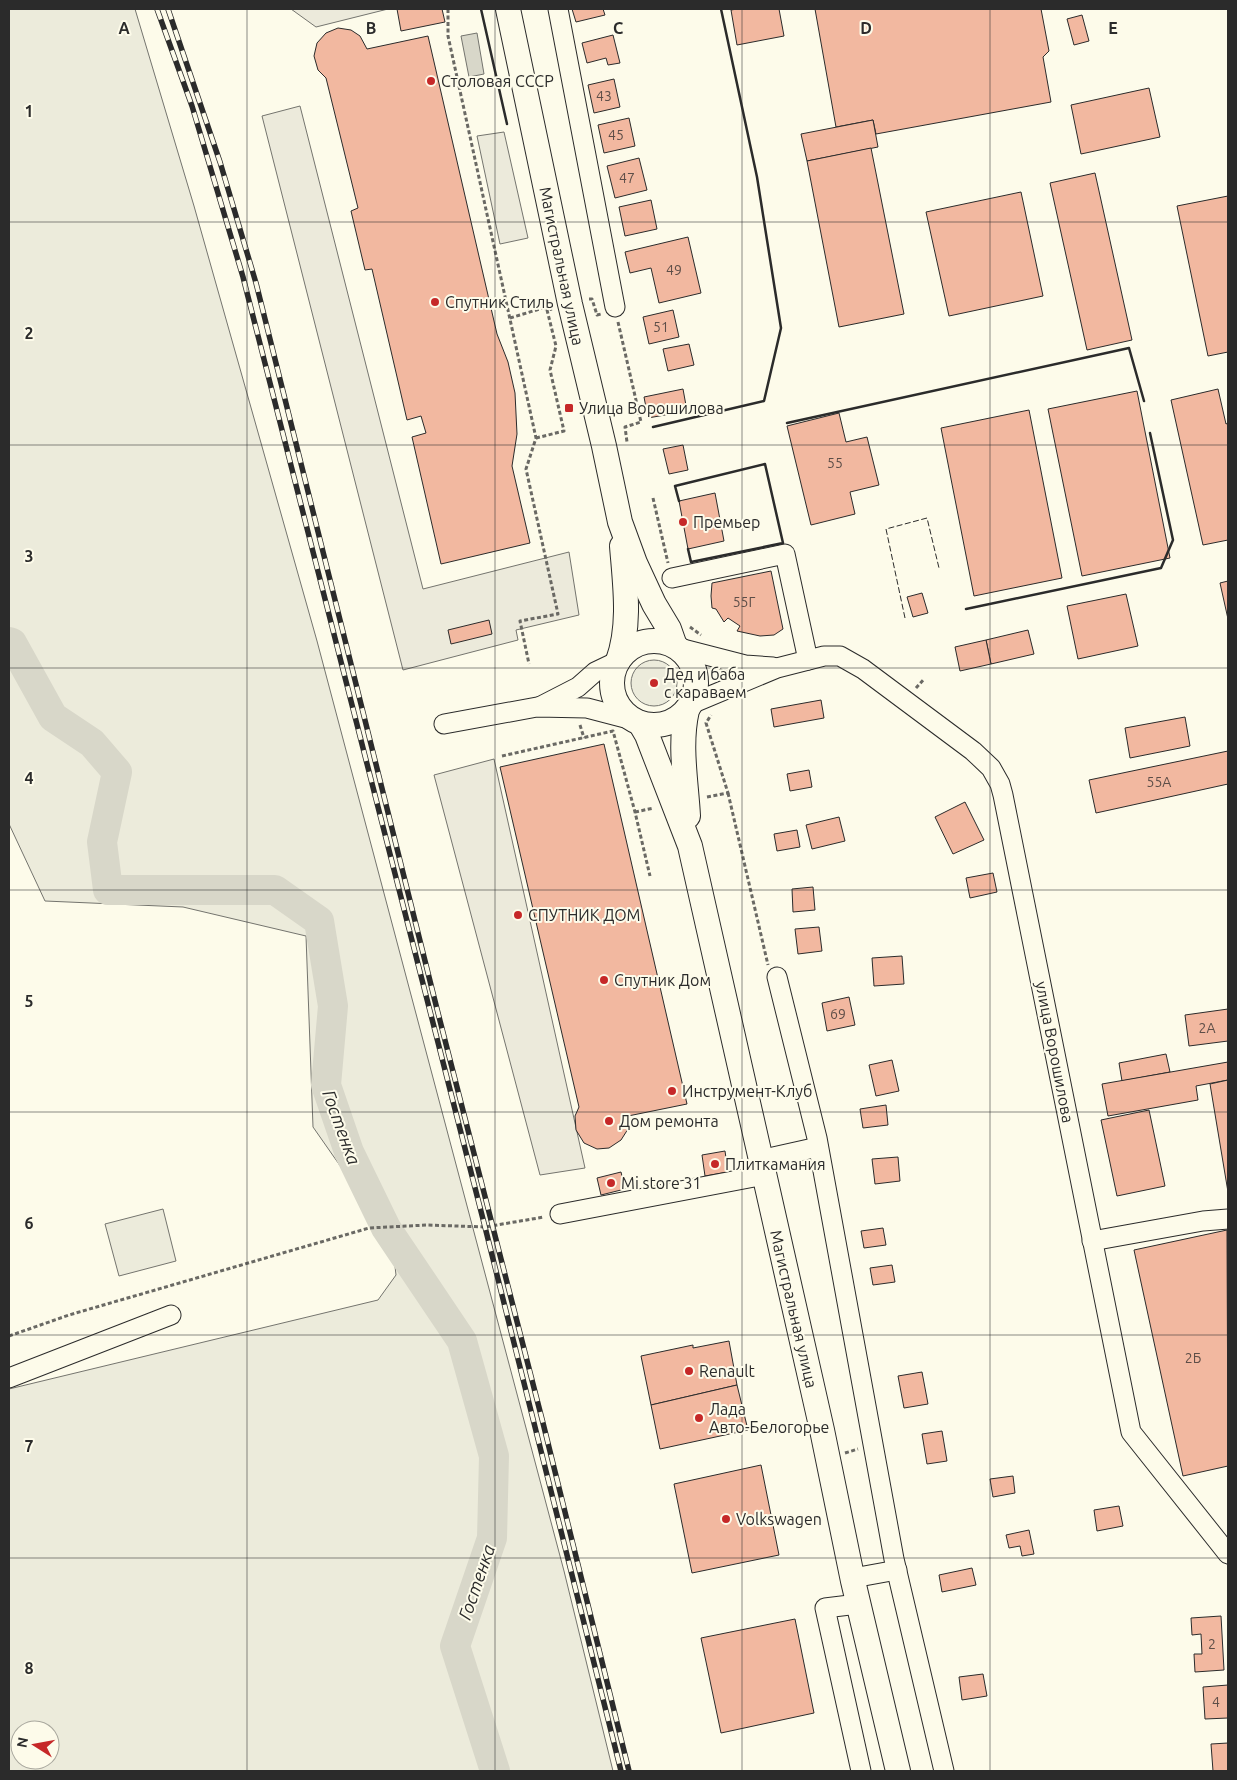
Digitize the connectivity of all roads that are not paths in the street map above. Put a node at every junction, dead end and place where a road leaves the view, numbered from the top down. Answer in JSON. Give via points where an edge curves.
{"nodes":[{"id":1,"x":508,"y":9,"type":"edge"},
{"id":2,"x":558,"y":9,"type":"edge"},
{"id":3,"x":615,"y":307,"type":"road end"},
{"id":4,"x":620,"y":522,"type":"junction"},
{"id":5,"x":672,"y":578,"type":"road end"},
{"id":6,"x":677,"y":647,"type":"junction"},
{"id":7,"x":808,"y":660,"type":"junction"},
{"id":8,"x":618,"y":661,"type":"junction"},
{"id":9,"x":777,"y":668,"type":"junction"},
{"id":10,"x":689,"y":707,"type":"junction"},
{"id":11,"x":538,"y":708,"type":"junction"},
{"id":12,"x":637,"y":721,"type":"junction"},
{"id":13,"x":444,"y":724,"type":"dead end"},
{"id":14,"x":680,"y":802,"type":"junction"},
{"id":15,"x":777,"y":977,"type":"road end"},
{"id":16,"x":818,"y":1147,"type":"junction"},
{"id":17,"x":762,"y":1168,"type":"junction"},
{"id":18,"x":560,"y":1214,"type":"road end"},
{"id":19,"x":1228,"y":1219,"type":"edge"},
{"id":20,"x":1092,"y":1241,"type":"junction"},
{"id":21,"x":171,"y":1315,"type":"dead end"},
{"id":22,"x":9,"y":1378,"type":"edge"},
{"id":23,"x":1228,"y":1554,"type":"edge"},
{"id":24,"x":897,"y":1570,"type":"junction"},
{"id":25,"x":853,"y":1578,"type":"junction"},
{"id":26,"x":858,"y":1604,"type":"junction"},
{"id":27,"x":861,"y":1771,"type":"edge"},
{"id":28,"x":898,"y":1771,"type":"edge"},
{"id":29,"x":944,"y":1771,"type":"edge"}],
"edges":[{"from":1,"to":4,"type":"main road","name":"Магистральная улица"},
{"from":2,"to":3,"type":"street"},
{"from":4,"to":6,"type":"main road","name":"Магистральная улица","via":[[654,604]]},
{"from":4,"to":8,"type":"main road","name":"Магистральная улица","via":[[625,607],[623,647]]},
{"from":5,"to":7,"type":"street","via":[[785,554]]},
{"from":6,"to":8,"type":"main road","via":[[659,641],[641,642],[626,651]]},
{"from":6,"to":9,"type":"street","via":[[745,665]]},
{"from":6,"to":10,"type":"main road","name":"Магистральная улица","via":[[686,654],[696,673],[695,694]]},
{"from":7,"to":9,"type":"street","name":"улица Ворошилова"},
{"from":7,"to":20,"type":"street","name":"улица Ворошилова","via":[[840,656],[863,669],[973,751],[997,779],[1004,795]]},
{"from":8,"to":11,"type":"street"},
{"from":8,"to":12,"type":"main road","name":"Магистральная улица","via":[[612,674],[613,692],[620,708]]},
{"from":9,"to":10,"type":"street"},
{"from":10,"to":12,"type":"main road","via":[[666,723],[649,725]]},
{"from":10,"to":14,"type":"main road","name":"Магистральная улица","via":[[683,726]]},
{"from":11,"to":12,"type":"street","via":[[587,708]]},
{"from":11,"to":13,"type":"street"},
{"from":12,"to":14,"type":"main road","name":"Магистральная улица"},
{"from":14,"to":17,"type":"main road","name":"Магистральная улица"},
{"from":15,"to":16,"type":"street"},
{"from":16,"to":17,"type":"street"},
{"from":16,"to":24,"type":"street"},
{"from":17,"to":18,"type":"street"},
{"from":17,"to":25,"type":"main road","name":"Магистральная улица"},
{"from":19,"to":20,"type":"street","via":[[1203,1220]]},
{"from":20,"to":23,"type":"street","name":"улица Ворошилова","via":[[1131,1432]]},
{"from":21,"to":22,"type":"street"},
{"from":24,"to":25,"type":"street"},
{"from":24,"to":29,"type":"street"},
{"from":25,"to":26,"type":"main road","name":"Магистральная улица"},
{"from":26,"to":27,"type":"street","via":[[825,1608]]},
{"from":26,"to":28,"type":"main road","name":"Магистральная улица"}]}
